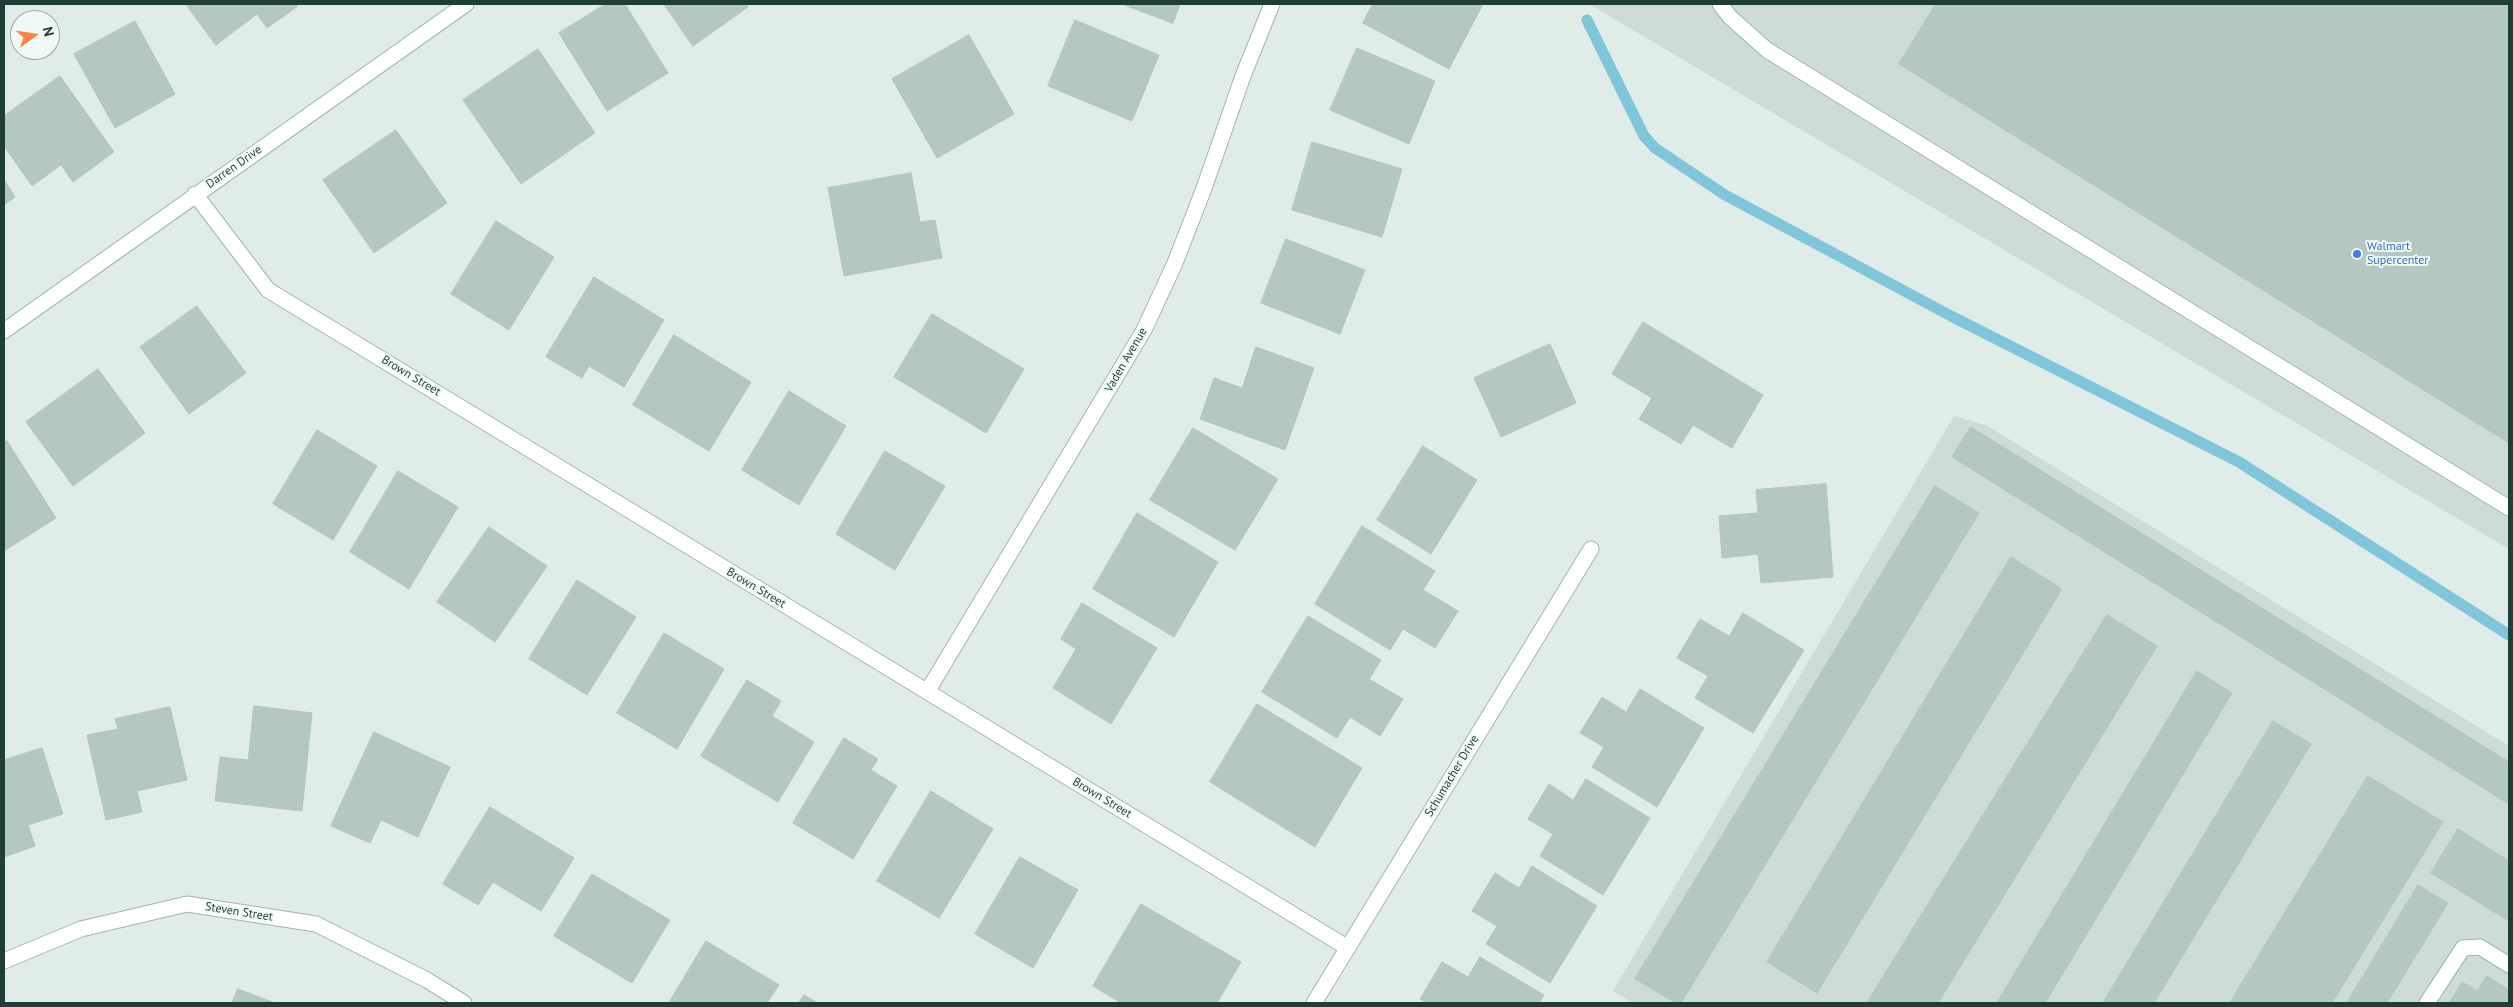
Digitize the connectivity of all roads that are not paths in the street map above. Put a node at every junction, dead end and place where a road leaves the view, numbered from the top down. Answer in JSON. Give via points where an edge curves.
{"nodes":[{"id":1,"x":466,"y":4,"type":"edge"},
{"id":2,"x":1272,"y":4,"type":"edge"},
{"id":3,"x":1720,"y":4,"type":"edge"},
{"id":4,"x":195,"y":194,"type":"junction"},
{"id":5,"x":4,"y":331,"type":"edge"},
{"id":6,"x":2509,"y":508,"type":"edge"},
{"id":7,"x":1591,"y":549,"type":"dead end"},
{"id":8,"x":928,"y":692,"type":"junction"},
{"id":9,"x":1348,"y":948,"type":"junction"},
{"id":10,"x":4,"y":961,"type":"edge"},
{"id":11,"x":2509,"y":965,"type":"edge"},
{"id":12,"x":464,"y":1003,"type":"edge"},
{"id":13,"x":1314,"y":1003,"type":"edge"},
{"id":14,"x":2427,"y":1003,"type":"edge"}],
"edges":[{"from":1,"to":4,"type":"street","name":"Darren Drive"},
{"from":2,"to":8,"type":"street","name":"Vaden Avenue","via":[[1175,263],[1144,330]]},
{"from":3,"to":6,"type":"street","via":[[1767,50]]},
{"from":4,"to":5,"type":"street","name":"Darren Drive"},
{"from":4,"to":8,"type":"street","name":"Brown Street","via":[[268,290]]},
{"from":7,"to":9,"type":"street","name":"Schumacher Drive"},
{"from":8,"to":9,"type":"street","name":"Brown Street"},
{"from":9,"to":13,"type":"street","name":"Schumacher Drive"},
{"from":10,"to":12,"type":"street","name":"Steven Street","via":[[81,928],[187,904],[316,924],[427,980]]},
{"from":11,"to":14,"type":"street","via":[[2480,947],[2463,948]]}]}
